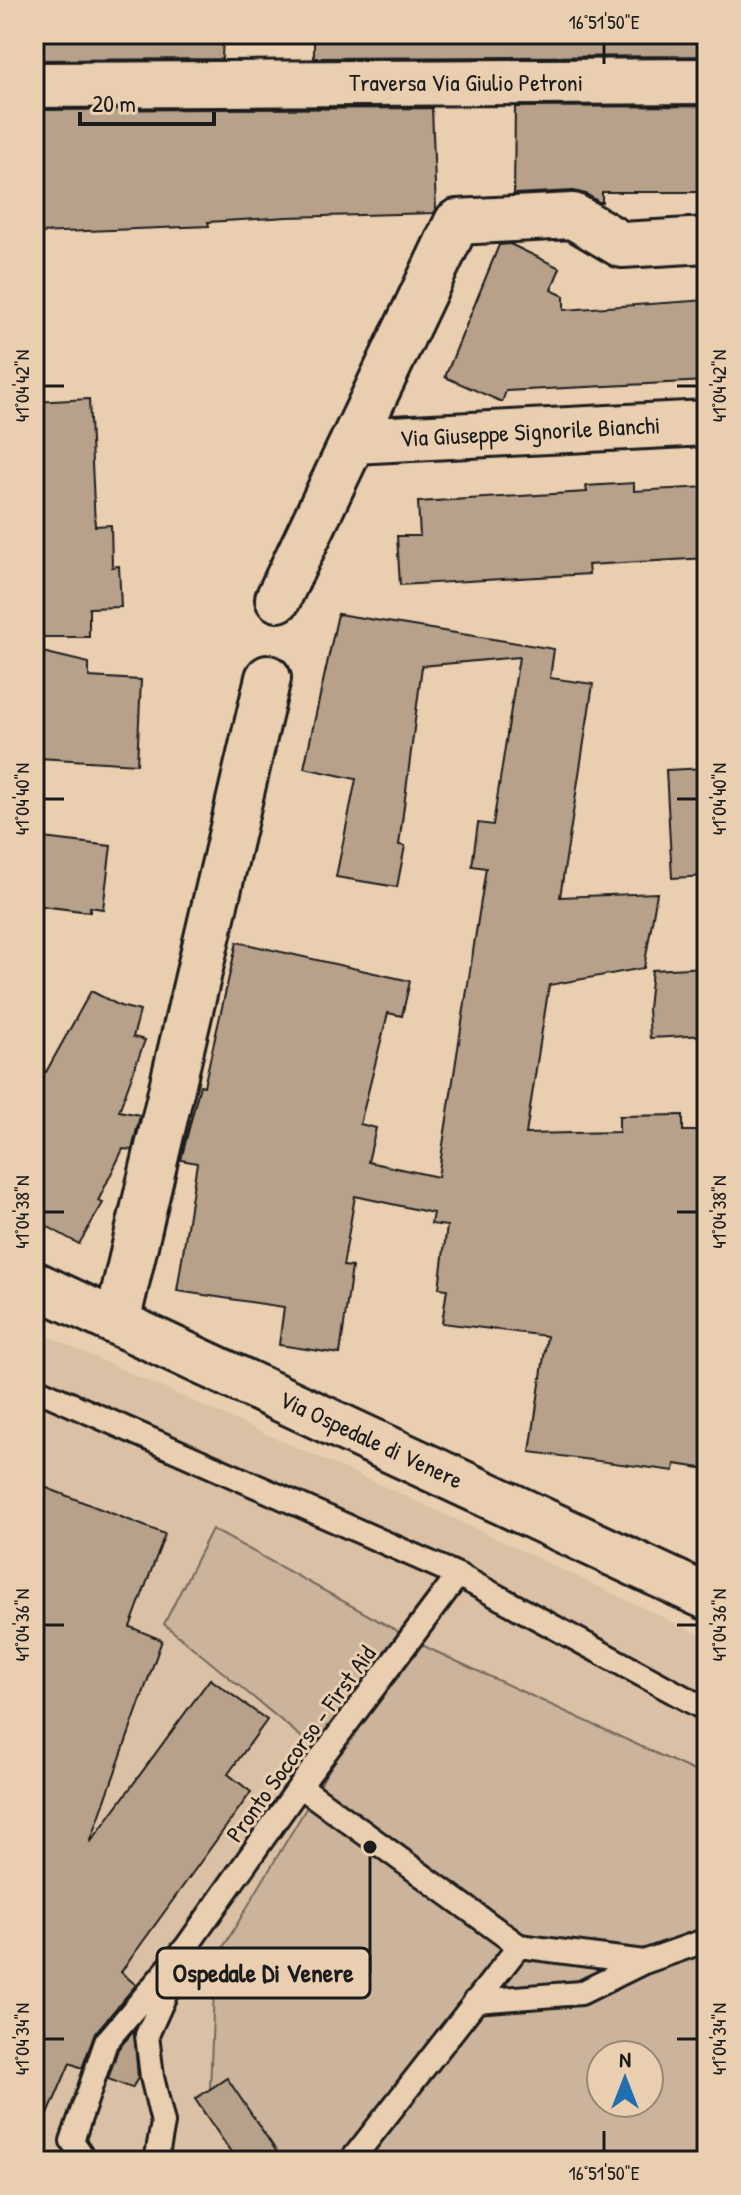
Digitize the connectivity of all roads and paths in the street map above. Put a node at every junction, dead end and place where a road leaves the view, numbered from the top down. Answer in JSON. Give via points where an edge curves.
{"nodes":[{"id":1,"x":707,"y":81,"type":"edge"},
{"id":2,"x":34,"y":85,"type":"edge"},
{"id":3,"x":707,"y":240,"type":"edge"},
{"id":4,"x":707,"y":423,"type":"edge"},
{"id":5,"x":353,"y":441,"type":"junction"},
{"id":6,"x":278,"y":599,"type":"dead end"},
{"id":7,"x":268,"y":678,"type":"dead end"},
{"id":8,"x":34,"y":1284,"type":"edge"},
{"id":9,"x":117,"y":1322,"type":"junction"},
{"id":10,"x":34,"y":1388,"type":"edge"},
{"id":11,"x":458,"y":1575,"type":"junction"},
{"id":12,"x":707,"y":1597,"type":"edge"},
{"id":13,"x":707,"y":1710,"type":"edge"},
{"id":14,"x":300,"y":1786,"type":"junction"},
{"id":15,"x":707,"y":1940,"type":"edge"},
{"id":16,"x":187,"y":1946,"type":"junction"},
{"id":17,"x":519,"y":1946,"type":"junction"},
{"id":18,"x":644,"y":1962,"type":"junction"},
{"id":19,"x":475,"y":2001,"type":"junction"},
{"id":20,"x":86,"y":2161,"type":"edge"},
{"id":21,"x":156,"y":2161,"type":"edge"},
{"id":22,"x":351,"y":2161,"type":"edge"}],
"edges":[{"from":1,"to":2,"type":"street","name":"Traversa Via Giulio Petroni"},
{"from":3,"to":5,"type":"street","via":[[622,245],[573,216],[457,222]]},
{"from":4,"to":5,"type":"street","name":"Via Giuseppe Signorile Bianchi"},
{"from":5,"to":6,"type":"street"},
{"from":7,"to":9,"type":"street"},
{"from":8,"to":9,"type":"street","name":"Via Ospedale di Venere"},
{"from":9,"to":12,"type":"street","name":"Via Ospedale di Venere"},
{"from":10,"to":11,"type":"lane"},
{"from":11,"to":13,"type":"lane"},
{"from":11,"to":14,"type":"lane","name":"Pronto Soccorso - First Aid"},
{"from":14,"to":16,"type":"lane","name":"Pronto Soccorso - First Aid"},
{"from":14,"to":17,"type":"lane"},
{"from":15,"to":18,"type":"lane"},
{"from":16,"to":20,"type":"lane","via":[[106,2042],[72,2141]]},
{"from":16,"to":21,"type":"lane","via":[[147,2035],[163,2123]]},
{"from":17,"to":18,"type":"lane"},
{"from":17,"to":19,"type":"lane"},
{"from":18,"to":19,"type":"lane","via":[[581,1993]]},
{"from":19,"to":22,"type":"lane"}]}
